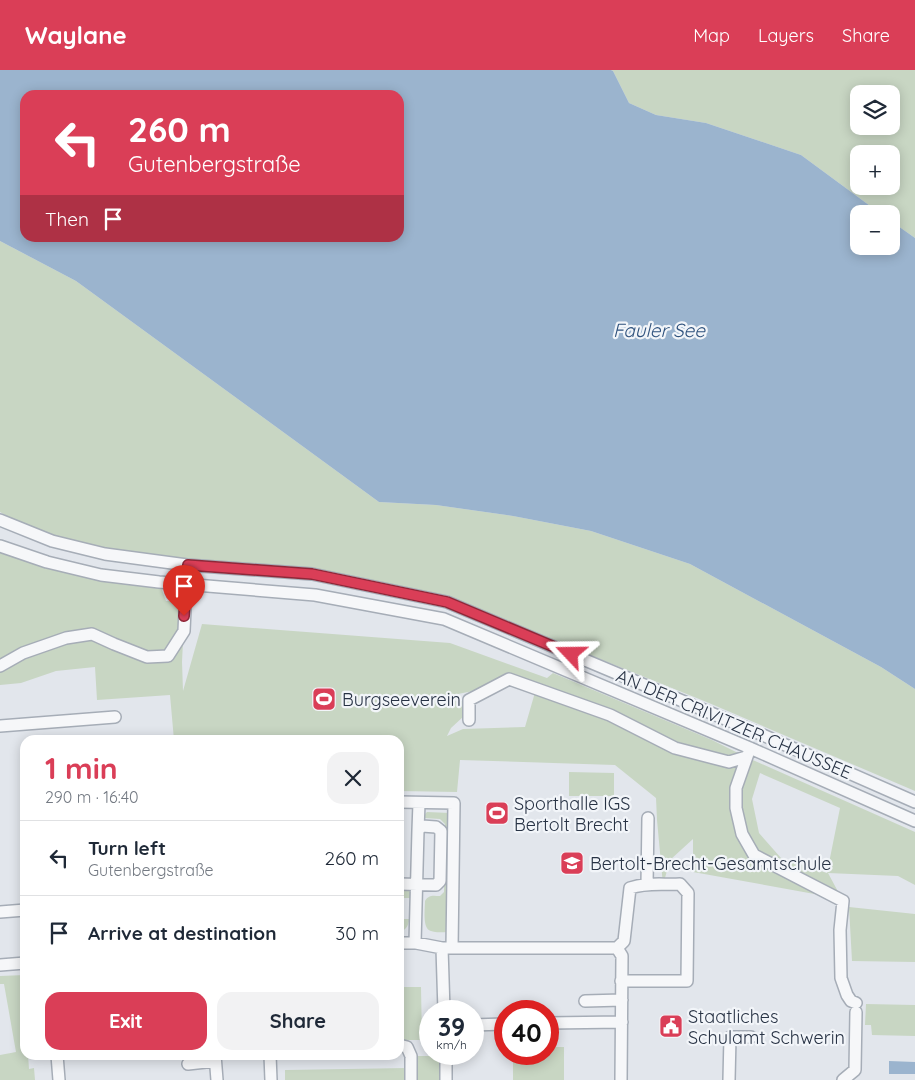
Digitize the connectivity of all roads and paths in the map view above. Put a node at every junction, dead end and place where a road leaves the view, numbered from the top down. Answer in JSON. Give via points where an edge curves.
{"nodes":[{"id":1,"x":0,"y":520,"type":"edge"},
{"id":2,"x":0,"y":546,"type":"edge"},
{"id":3,"x":188,"y":565,"type":"junction"},
{"id":4,"x":186,"y":584,"type":"junction"},
{"id":5,"x":0,"y":666,"type":"edge"},
{"id":6,"x":115,"y":718,"type":"dead end"},
{"id":7,"x":469,"y":720,"type":"dead end"},
{"id":8,"x":0,"y":726,"type":"edge"},
{"id":9,"x":748,"y":753,"type":"junction"},
{"id":10,"x":404,"y":802,"type":"edge"},
{"id":11,"x":418,"y":802,"type":"junction"},
{"id":12,"x":915,"y":802,"type":"edge"},
{"id":13,"x":648,"y":818,"type":"dead end"},
{"id":14,"x":915,"y":821,"type":"edge"},
{"id":15,"x":418,"y":830,"type":"junction"},
{"id":16,"x":404,"y":884,"type":"edge"},
{"id":17,"x":647,"y":884,"type":"junction"},
{"id":18,"x":417,"y":885,"type":"junction"},
{"id":19,"x":20,"y":910,"type":"edge"},
{"id":20,"x":0,"y":912,"type":"edge"},
{"id":21,"x":404,"y":943,"type":"edge"},
{"id":22,"x":415,"y":943,"type":"junction"},
{"id":23,"x":447,"y":948,"type":"junction"},
{"id":24,"x":617,"y":948,"type":"junction"},
{"id":25,"x":20,"y":963,"type":"edge"},
{"id":26,"x":0,"y":965,"type":"edge"},
{"id":27,"x":622,"y":981,"type":"junction"},
{"id":28,"x":445,"y":1000,"type":"edge"},
{"id":29,"x":622,"y":1000,"type":"junction"},
{"id":30,"x":585,"y":1001,"type":"dead end"},
{"id":31,"x":622,"y":1022,"type":"junction"},
{"id":32,"x":559,"y":1024,"type":"edge"},
{"id":33,"x":751,"y":1037,"type":"dead end"},
{"id":34,"x":404,"y":1047,"type":"edge"},
{"id":35,"x":57,"y":1060,"type":"edge"},
{"id":36,"x":206,"y":1060,"type":"edge"},
{"id":37,"x":215,"y":1060,"type":"edge"},
{"id":38,"x":270,"y":1060,"type":"edge"},
{"id":39,"x":188,"y":1064,"type":"dead end"},
{"id":40,"x":446,"y":1065,"type":"edge"},
{"id":41,"x":59,"y":1080,"type":"edge"},
{"id":42,"x":217,"y":1080,"type":"edge"},
{"id":43,"x":271,"y":1080,"type":"edge"},
{"id":44,"x":411,"y":1080,"type":"edge"},
{"id":45,"x":446,"y":1080,"type":"edge"},
{"id":46,"x":621,"y":1080,"type":"edge"},
{"id":47,"x":729,"y":1080,"type":"edge"},
{"id":48,"x":843,"y":1080,"type":"edge"}],
"edges":[{"from":1,"to":3,"type":"street","name":"AN DER CRIVITZER CHAUSSEE","via":[[52,541],[105,554]]},
{"from":2,"to":4,"type":"street","name":"AN DER CRIVITZER CHAUSSEE","via":[[101,575]]},
{"from":3,"to":4,"type":"street"},
{"from":3,"to":12,"type":"street","name":"AN DER CRIVITZER CHAUSSEE","via":[[312,574],[447,602]]},
{"from":4,"to":5,"type":"street","via":[[184,631],[168,656],[147,656],[92,634],[66,638],[23,653]]},
{"from":4,"to":9,"type":"street","name":"AN DER CRIVITZER CHAUSSEE","via":[[315,595],[444,620]]},
{"from":6,"to":8,"type":"street"},
{"from":7,"to":9,"type":"street","via":[[468,700],[509,679],[610,715],[675,748],[729,762]]},
{"from":9,"to":14,"type":"street","name":"AN DER CRIVITZER CHAUSSEE"},
{"from":9,"to":48,"type":"street","via":[[736,788],[736,808],[742,834],[754,855],[843,902],[841,978],[856,1007],[855,1070]]},
{"from":10,"to":11,"type":"street"},
{"from":11,"to":15,"type":"street"},
{"from":11,"to":23,"type":"street","via":[[454,803]]},
{"from":13,"to":17,"type":"street"},
{"from":15,"to":18,"type":"street"},
{"from":15,"to":18,"type":"street","via":[[422,826],[436,827],[441,832],[440,881],[436,885]]},
{"from":16,"to":18,"type":"street"},
{"from":17,"to":24,"type":"street","via":[[630,888],[624,941]]},
{"from":17,"to":27,"type":"street","via":[[680,884],[688,894],[687,981]]},
{"from":18,"to":22,"type":"street"},
{"from":19,"to":20,"type":"street"},
{"from":21,"to":22,"type":"street"},
{"from":22,"to":23,"type":"street"},
{"from":23,"to":24,"type":"street"},
{"from":23,"to":28,"type":"street"},
{"from":24,"to":27,"type":"street","via":[[622,956]]},
{"from":25,"to":26,"type":"street"},
{"from":27,"to":29,"type":"street"},
{"from":29,"to":30,"type":"street"},
{"from":29,"to":31,"type":"street"},
{"from":31,"to":32,"type":"street"},
{"from":31,"to":46,"type":"street"},
{"from":33,"to":47,"type":"street","via":[[730,1037]]},
{"from":34,"to":44,"type":"street","via":[[411,1056]]},
{"from":35,"to":41,"type":"street"},
{"from":36,"to":39,"type":"street"},
{"from":37,"to":42,"type":"street"},
{"from":38,"to":43,"type":"street"},
{"from":40,"to":45,"type":"street"}]}
